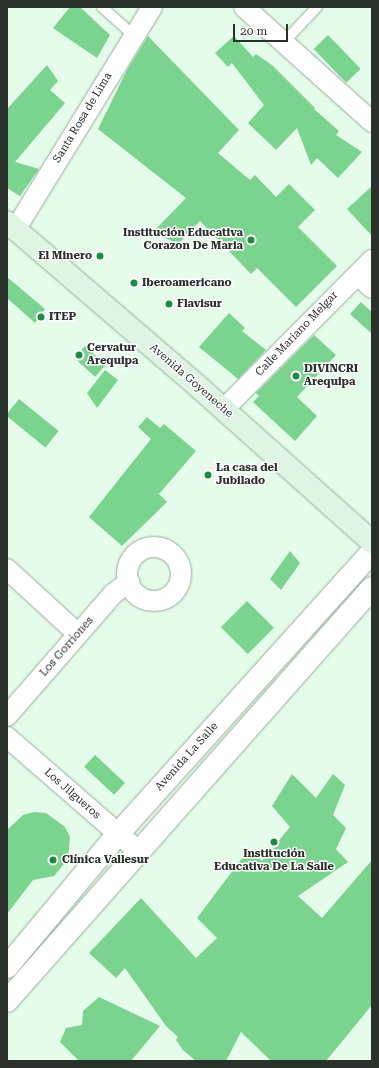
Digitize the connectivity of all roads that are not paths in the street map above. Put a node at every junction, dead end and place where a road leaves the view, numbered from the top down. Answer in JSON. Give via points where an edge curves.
{"nodes":[{"id":1,"x":102,"y":7,"type":"edge"},
{"id":2,"x":152,"y":7,"type":"edge"},
{"id":3,"x":244,"y":7,"type":"edge"},
{"id":4,"x":317,"y":7,"type":"edge"},
{"id":5,"x":133,"y":35,"type":"junction"},
{"id":6,"x":284,"y":42,"type":"junction"},
{"id":7,"x":372,"y":122,"type":"edge"},
{"id":8,"x":10,"y":229,"type":"edge"},
{"id":9,"x":372,"y":260,"type":"edge"},
{"id":10,"x":365,"y":282,"type":"edge"},
{"id":11,"x":224,"y":409,"type":"junction"},
{"id":12,"x":372,"y":542,"type":"edge"},
{"id":13,"x":372,"y":552,"type":"edge"},
{"id":14,"x":7,"y":569,"type":"edge"},
{"id":15,"x":129,"y":582,"type":"dead end"},
{"id":16,"x":372,"y":588,"type":"edge"},
{"id":17,"x":78,"y":634,"type":"junction"},
{"id":18,"x":7,"y":716,"type":"edge"},
{"id":19,"x":7,"y":737,"type":"edge"},
{"id":20,"x":118,"y":834,"type":"junction"},
{"id":21,"x":138,"y":851,"type":"junction"},
{"id":22,"x":7,"y":967,"type":"edge"},
{"id":23,"x":7,"y":1000,"type":"edge"}],
"edges":[{"from":1,"to":5,"type":"lane"},
{"from":2,"to":5,"type":"street","name":"Santa Rosa de Lima"},
{"from":3,"to":6,"type":"street"},
{"from":4,"to":6,"type":"lane"},
{"from":5,"to":8,"type":"street","name":"Santa Rosa de Lima"},
{"from":6,"to":7,"type":"street"},
{"from":8,"to":11,"type":"main road","name":"Avenida Goyeneche"},
{"from":9,"to":10,"type":"street","name":"Calle Mariano Melgar"},
{"from":10,"to":11,"type":"street","name":"Calle Mariano Melgar","via":[[342,288]]},
{"from":11,"to":12,"type":"main road","name":"Avenida Goyeneche"},
{"from":13,"to":20,"type":"street","name":"Avenida La Salle"},
{"from":14,"to":17,"type":"street"},
{"from":15,"to":17,"type":"street","name":"Los Gorriones","via":[[114,594]]},
{"from":16,"to":21,"type":"street"},
{"from":17,"to":18,"type":"street","name":"Los Gorriones"},
{"from":19,"to":20,"type":"street","name":"Los Jilgueros"},
{"from":20,"to":21,"type":"street","name":"Los Jilgueros"},
{"from":20,"to":22,"type":"street","name":"Avenida La Salle"},
{"from":21,"to":23,"type":"street"}]}
